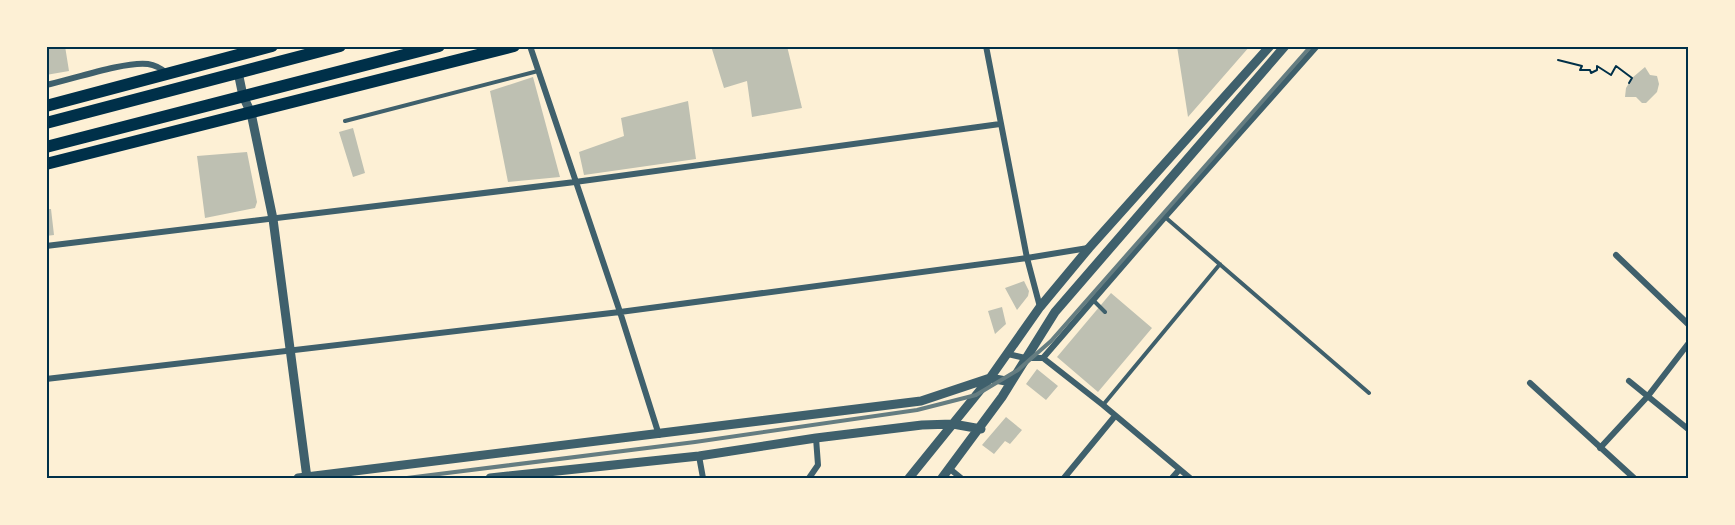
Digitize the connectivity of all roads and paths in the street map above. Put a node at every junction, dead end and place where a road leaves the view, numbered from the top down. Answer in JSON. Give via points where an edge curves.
{"nodes":[{"id":1,"x":273,"y":46,"type":"edge"},
{"id":2,"x":340,"y":46,"type":"edge"},
{"id":3,"x":439,"y":46,"type":"edge"},
{"id":4,"x":514,"y":46,"type":"edge"},
{"id":5,"x":530,"y":46,"type":"edge"},
{"id":6,"x":986,"y":46,"type":"edge"},
{"id":7,"x":1270,"y":46,"type":"edge"},
{"id":8,"x":1285,"y":46,"type":"edge"},
{"id":9,"x":1317,"y":46,"type":"edge"},
{"id":10,"x":247,"y":50,"type":"edge"},
{"id":11,"x":1558,"y":60,"type":"dead end"},
{"id":12,"x":538,"y":71,"type":"junction"},
{"id":13,"x":238,"y":72,"type":"junction"},
{"id":14,"x":168,"y":75,"type":"junction"},
{"id":15,"x":1629,"y":83,"type":"dead end"},
{"id":16,"x":46,"y":85,"type":"edge"},
{"id":17,"x":243,"y":96,"type":"junction"},
{"id":18,"x":46,"y":106,"type":"edge"},
{"id":19,"x":251,"y":113,"type":"junction"},
{"id":20,"x":345,"y":121,"type":"dead end"},
{"id":21,"x":46,"y":123,"type":"edge"},
{"id":22,"x":1000,"y":124,"type":"junction"},
{"id":23,"x":46,"y":147,"type":"edge"},
{"id":24,"x":46,"y":164,"type":"edge"},
{"id":25,"x":575,"y":182,"type":"junction"},
{"id":26,"x":1165,"y":217,"type":"junction"},
{"id":27,"x":273,"y":219,"type":"junction"},
{"id":28,"x":46,"y":246,"type":"edge"},
{"id":29,"x":1089,"y":248,"type":"junction"},
{"id":30,"x":1616,"y":255,"type":"dead end"},
{"id":31,"x":1027,"y":258,"type":"junction"},
{"id":32,"x":1220,"y":264,"type":"junction"},
{"id":33,"x":1092,"y":300,"type":"junction"},
{"id":34,"x":1040,"y":307,"type":"junction"},
{"id":35,"x":620,"y":312,"type":"junction"},
{"id":36,"x":1105,"y":312,"type":"dead end"},
{"id":37,"x":1689,"y":324,"type":"edge"},
{"id":38,"x":1689,"y":344,"type":"edge"},
{"id":39,"x":291,"y":352,"type":"junction"},
{"id":40,"x":1008,"y":354,"type":"junction"},
{"id":41,"x":1025,"y":357,"type":"junction"},
{"id":42,"x":1043,"y":358,"type":"junction"},
{"id":43,"x":990,"y":378,"type":"junction"},
{"id":44,"x":46,"y":380,"type":"edge"},
{"id":45,"x":1629,"y":381,"type":"dead end"},
{"id":46,"x":1011,"y":382,"type":"junction"},
{"id":47,"x":1530,"y":383,"type":"dead end"},
{"id":48,"x":1369,"y":393,"type":"dead end"},
{"id":49,"x":1648,"y":396,"type":"junction"},
{"id":50,"x":1103,"y":405,"type":"junction"},
{"id":51,"x":1115,"y":416,"type":"junction"},
{"id":52,"x":953,"y":424,"type":"junction"},
{"id":53,"x":981,"y":429,"type":"junction"},
{"id":54,"x":1689,"y":429,"type":"edge"},
{"id":55,"x":659,"y":435,"type":"junction"},
{"id":56,"x":816,"y":438,"type":"junction"},
{"id":57,"x":1600,"y":447,"type":"junction"},
{"id":58,"x":699,"y":456,"type":"junction"},
{"id":59,"x":950,"y":470,"type":"junction"},
{"id":60,"x":1179,"y":470,"type":"junction"},
{"id":61,"x":304,"y":478,"type":"edge"},
{"id":62,"x":490,"y":478,"type":"edge"},
{"id":63,"x":505,"y":478,"type":"edge"},
{"id":64,"x":703,"y":478,"type":"edge"},
{"id":65,"x":809,"y":478,"type":"edge"},
{"id":66,"x":909,"y":478,"type":"edge"},
{"id":67,"x":942,"y":478,"type":"edge"},
{"id":68,"x":961,"y":478,"type":"edge"},
{"id":69,"x":1064,"y":478,"type":"edge"},
{"id":70,"x":1172,"y":478,"type":"edge"},
{"id":71,"x":1190,"y":478,"type":"edge"},
{"id":72,"x":1634,"y":478,"type":"edge"}],
"edges":[{"from":1,"to":10,"type":"main road"},
{"from":2,"to":13,"type":"main road"},
{"from":3,"to":17,"type":"main road"},
{"from":4,"to":19,"type":"main road"},
{"from":5,"to":12,"type":"street"},
{"from":6,"to":22,"type":"street"},
{"from":7,"to":29,"type":"street"},
{"from":8,"to":41,"type":"street","via":[[1055,312]]},
{"from":9,"to":26,"type":"street"},
{"from":10,"to":14,"type":"main road","via":[[234,58]]},
{"from":11,"to":15,"type":"path","via":[[1582,66],[1580,70],[1591,73],[1597,66],[1611,75],[1616,66],[1632,78]]},
{"from":12,"to":20,"type":"lane"},
{"from":12,"to":25,"type":"street"},
{"from":13,"to":17,"type":"street"},
{"from":13,"to":21,"type":"main road"},
{"from":14,"to":16,"type":"street","via":[[160,67],[147,64]]},
{"from":14,"to":18,"type":"main road"},
{"from":17,"to":19,"type":"street"},
{"from":17,"to":23,"type":"main road"},
{"from":19,"to":24,"type":"main road"},
{"from":19,"to":27,"type":"street"},
{"from":22,"to":25,"type":"street"},
{"from":22,"to":31,"type":"street"},
{"from":25,"to":27,"type":"street"},
{"from":25,"to":35,"type":"street"},
{"from":26,"to":32,"type":"lane"},
{"from":26,"to":33,"type":"street"},
{"from":27,"to":28,"type":"street"},
{"from":27,"to":39,"type":"street"},
{"from":29,"to":31,"type":"street"},
{"from":29,"to":34,"type":"street"},
{"from":30,"to":37,"type":"street"},
{"from":31,"to":34,"type":"street"},
{"from":31,"to":35,"type":"street"},
{"from":32,"to":48,"type":"lane"},
{"from":32,"to":50,"type":"lane"},
{"from":33,"to":36,"type":"lane"},
{"from":33,"to":42,"type":"street"},
{"from":34,"to":40,"type":"street"},
{"from":35,"to":39,"type":"street"},
{"from":35,"to":55,"type":"street"},
{"from":38,"to":49,"type":"street"},
{"from":39,"to":44,"type":"street"},
{"from":39,"to":61,"type":"street"},
{"from":40,"to":41,"type":"street"},
{"from":40,"to":43,"type":"street"},
{"from":41,"to":42,"type":"street"},
{"from":41,"to":46,"type":"street"},
{"from":42,"to":50,"type":"street"},
{"from":43,"to":46,"type":"street"},
{"from":43,"to":52,"type":"street"},
{"from":43,"to":55,"type":"street","via":[[921,401]]},
{"from":45,"to":49,"type":"street"},
{"from":46,"to":53,"type":"street"},
{"from":47,"to":57,"type":"street"},
{"from":49,"to":54,"type":"street"},
{"from":49,"to":57,"type":"street"},
{"from":50,"to":51,"type":"street"},
{"from":51,"to":60,"type":"street"},
{"from":51,"to":69,"type":"street"},
{"from":52,"to":53,"type":"street"},
{"from":52,"to":56,"type":"street"},
{"from":52,"to":66,"type":"street"},
{"from":53,"to":59,"type":"street"},
{"from":55,"to":61,"type":"street"},
{"from":56,"to":58,"type":"street"},
{"from":56,"to":65,"type":"street","via":[[818,465]]},
{"from":57,"to":72,"type":"street"},
{"from":58,"to":63,"type":"street"},
{"from":58,"to":64,"type":"street"},
{"from":59,"to":67,"type":"street"},
{"from":59,"to":68,"type":"street"},
{"from":60,"to":70,"type":"street"},
{"from":60,"to":71,"type":"street"},
{"from":62,"to":63,"type":"street"}]}
